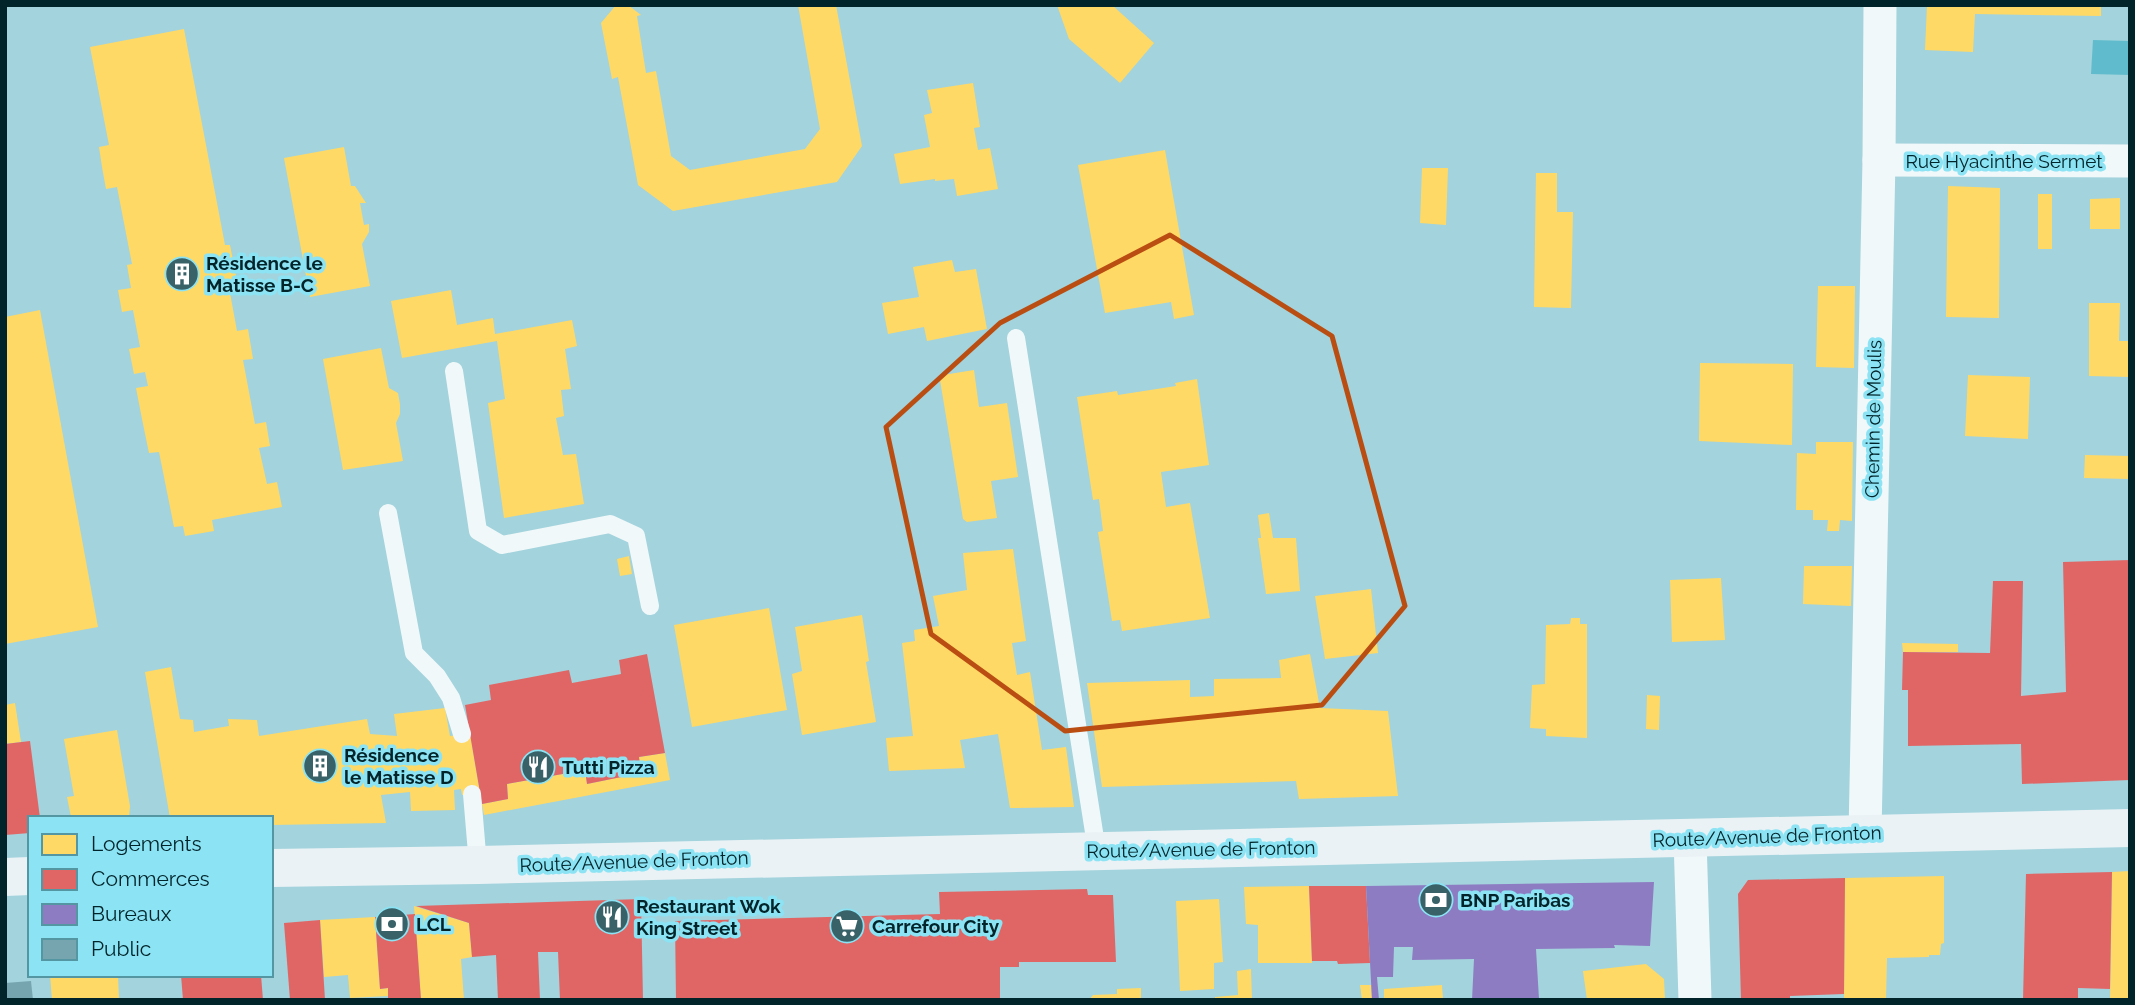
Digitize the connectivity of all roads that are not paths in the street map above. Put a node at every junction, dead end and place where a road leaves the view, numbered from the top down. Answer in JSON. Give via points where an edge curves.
{"nodes":[{"id":1,"x":1880,"y":5,"type":"edge"},
{"id":2,"x":1879,"y":160,"type":"junction"},
{"id":3,"x":2130,"y":161,"type":"edge"},
{"id":4,"x":1016,"y":338,"type":"dead end"},
{"id":5,"x":454,"y":371,"type":"dead end"},
{"id":6,"x":388,"y":513,"type":"dead end"},
{"id":7,"x":650,"y":606,"type":"dead end"},
{"id":8,"x":462,"y":734,"type":"dead end"},
{"id":9,"x":472,"y":794,"type":"dead end"},
{"id":10,"x":2130,"y":828,"type":"edge"},
{"id":11,"x":1865,"y":833,"type":"junction"},
{"id":12,"x":1690,"y":839,"type":"junction"},
{"id":13,"x":1097,"y":851,"type":"junction"},
{"id":14,"x":478,"y":865,"type":"junction"},
{"id":15,"x":273,"y":868,"type":"edge"},
{"id":16,"x":28,"y":876,"type":"edge"},
{"id":17,"x":5,"y":877,"type":"edge"},
{"id":18,"x":1695,"y":1000,"type":"edge"}],
"edges":[{"from":1,"to":2,"type":"street","name":"Chemin de Moulis"},
{"from":2,"to":3,"type":"street","name":"Rue Hyacinthe Sermet"},
{"from":2,"to":11,"type":"street","name":"Chemin de Moulis"},
{"from":4,"to":13,"type":"lane"},
{"from":5,"to":7,"type":"lane","via":[[478,531],[502,545],[610,524],[636,536]]},
{"from":6,"to":8,"type":"lane","via":[[414,653],[451,698]]},
{"from":9,"to":14,"type":"lane"},
{"from":10,"to":11,"type":"main road","name":"Route/Avenue de Fronton"},
{"from":11,"to":12,"type":"main road","name":"Route/Avenue de Fronton"},
{"from":12,"to":13,"type":"main road","name":"Route/Avenue de Fronton"},
{"from":12,"to":18,"type":"street"},
{"from":13,"to":14,"type":"main road","name":"Route/Avenue de Fronton"},
{"from":14,"to":15,"type":"main road","name":"Route/Avenue de Fronton"},
{"from":16,"to":17,"type":"main road"}]}
